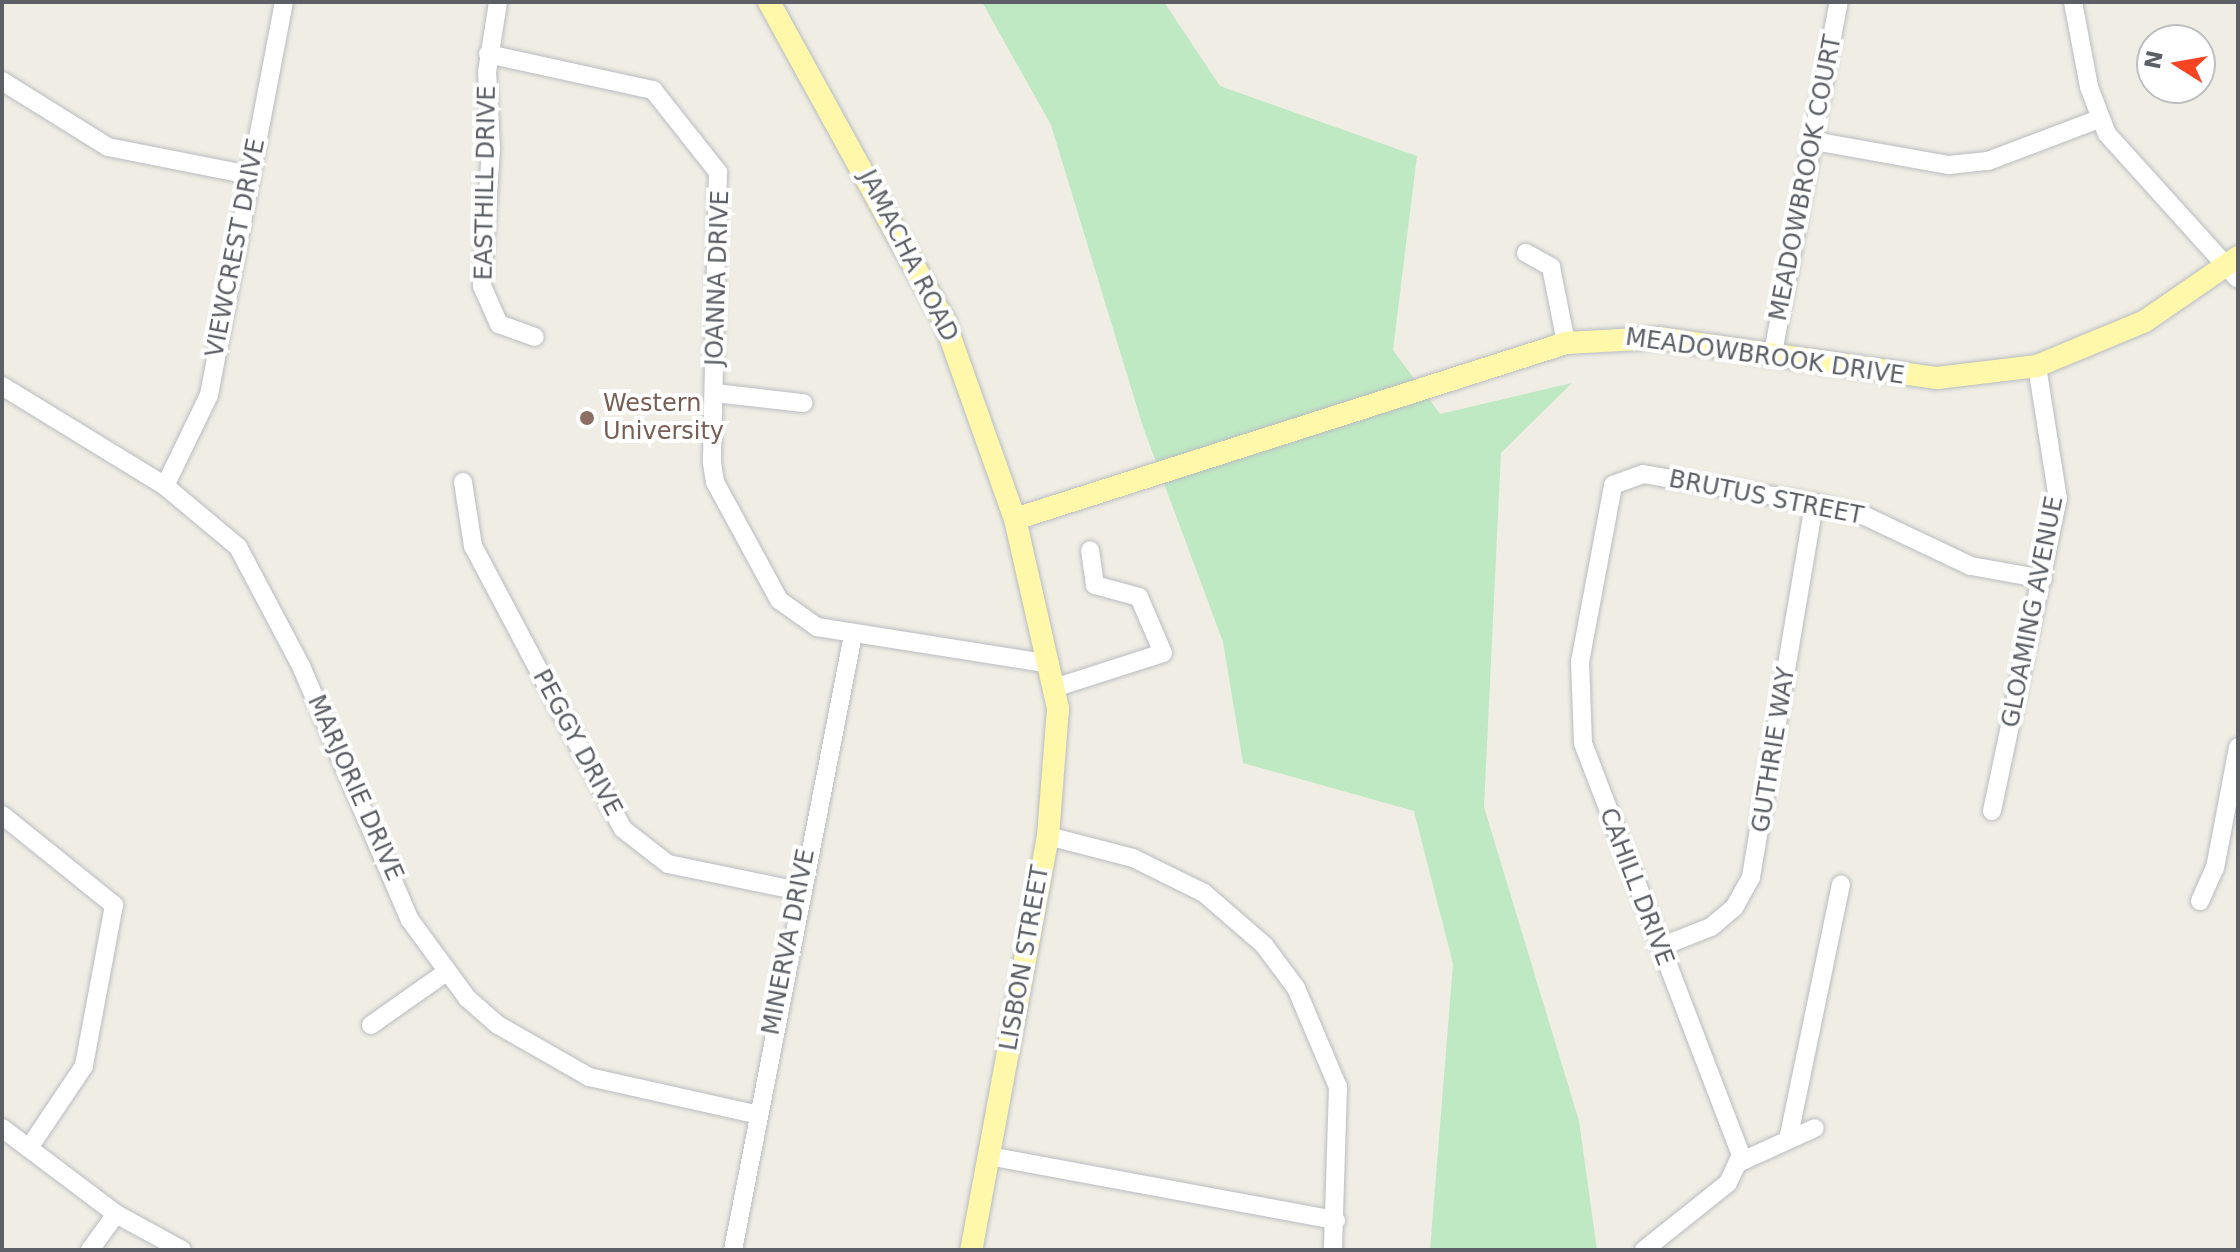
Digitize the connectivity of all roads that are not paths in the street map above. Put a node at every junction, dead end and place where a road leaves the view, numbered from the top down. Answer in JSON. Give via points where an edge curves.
{"nodes":[{"id":1,"x":284,"y":2,"type":"edge"},
{"id":2,"x":498,"y":2,"type":"edge"},
{"id":3,"x":769,"y":2,"type":"edge"},
{"id":4,"x":1839,"y":2,"type":"edge"},
{"id":5,"x":2073,"y":2,"type":"edge"},
{"id":6,"x":488,"y":54,"type":"junction"},
{"id":7,"x":2,"y":81,"type":"edge"},
{"id":8,"x":2099,"y":119,"type":"junction"},
{"id":9,"x":1814,"y":141,"type":"junction"},
{"id":10,"x":250,"y":175,"type":"junction"},
{"id":11,"x":2238,"y":240,"type":"edge"},
{"id":12,"x":1526,"y":253,"type":"dead end"},
{"id":13,"x":2234,"y":266,"type":"edge"},
{"id":14,"x":535,"y":337,"type":"dead end"},
{"id":15,"x":1566,"y":343,"type":"junction"},
{"id":16,"x":1773,"y":353,"type":"junction"},
{"id":17,"x":2037,"y":366,"type":"junction"},
{"id":18,"x":2,"y":386,"type":"edge"},
{"id":19,"x":715,"y":393,"type":"junction"},
{"id":20,"x":803,"y":403,"type":"dead end"},
{"id":21,"x":1621,"y":477,"type":"joint"},
{"id":22,"x":463,"y":482,"type":"dead end"},
{"id":23,"x":165,"y":486,"type":"junction"},
{"id":24,"x":1814,"y":503,"type":"junction"},
{"id":25,"x":1015,"y":519,"type":"junction"},
{"id":26,"x":1090,"y":550,"type":"dead end"},
{"id":27,"x":2043,"y":579,"type":"junction"},
{"id":28,"x":853,"y":635,"type":"junction"},
{"id":29,"x":1050,"y":664,"type":"junction"},
{"id":30,"x":1054,"y":688,"type":"junction"},
{"id":31,"x":2238,"y":747,"type":"edge"},
{"id":32,"x":1992,"y":811,"type":"dead end"},
{"id":33,"x":2,"y":815,"type":"edge"},
{"id":34,"x":1048,"y":836,"type":"junction"},
{"id":35,"x":1841,"y":884,"type":"dead end"},
{"id":36,"x":799,"y":891,"type":"junction"},
{"id":37,"x":2200,"y":901,"type":"dead end"},
{"id":38,"x":1660,"y":947,"type":"junction"},
{"id":39,"x":445,"y":973,"type":"junction"},
{"id":40,"x":371,"y":1025,"type":"dead end"},
{"id":41,"x":755,"y":1114,"type":"junction"},
{"id":42,"x":2,"y":1128,"type":"edge"},
{"id":43,"x":1815,"y":1128,"type":"dead end"},
{"id":44,"x":1788,"y":1140,"type":"junction"},
{"id":45,"x":29,"y":1148,"type":"junction"},
{"id":46,"x":989,"y":1156,"type":"junction"},
{"id":47,"x":1740,"y":1162,"type":"junction"},
{"id":48,"x":116,"y":1214,"type":"junction"},
{"id":49,"x":1336,"y":1220,"type":"junction"},
{"id":50,"x":90,"y":1250,"type":"edge"},
{"id":51,"x":182,"y":1250,"type":"edge"},
{"id":52,"x":733,"y":1250,"type":"edge"},
{"id":53,"x":971,"y":1250,"type":"edge"},
{"id":54,"x":1333,"y":1250,"type":"edge"},
{"id":55,"x":1644,"y":1250,"type":"edge"}],
"edges":[{"from":1,"to":10,"type":"street","name":"VIEWCREST DRIVE"},
{"from":2,"to":6,"type":"street","name":"EASTHILL DRIVE"},
{"from":3,"to":25,"type":"main road","name":"JAMACHA ROAD","via":[[944,320]]},
{"from":4,"to":9,"type":"street","name":"MEADOWBROOK COURT"},
{"from":5,"to":8,"type":"street"},
{"from":6,"to":14,"type":"street","name":"EASTHILL DRIVE","via":[[482,286],[499,324]]},
{"from":6,"to":19,"type":"street","name":"JOANNA DRIVE","via":[[631,80],[653,90],[689,128],[723,182]]},
{"from":7,"to":10,"type":"street","via":[[108,147]]},
{"from":8,"to":9,"type":"street","via":[[1988,161],[1949,165]]},
{"from":8,"to":13,"type":"street","via":[[2128,162]]},
{"from":9,"to":16,"type":"street","name":"MEADOWBROOK COURT"},
{"from":10,"to":23,"type":"street","name":"VIEWCREST DRIVE","via":[[209,395]]},
{"from":11,"to":13,"type":"main road","name":"MEADOWBROOK DRIVE"},
{"from":12,"to":15,"type":"street","via":[[1551,267]]},
{"from":13,"to":17,"type":"main road","name":"MEADOWBROOK DRIVE","via":[[2145,321]]},
{"from":15,"to":16,"type":"main road","name":"MEADOWBROOK DRIVE","via":[[1658,338]]},
{"from":15,"to":25,"type":"main road","name":"MEADOWBROOK DRIVE"},
{"from":16,"to":17,"type":"main road","name":"MEADOWBROOK DRIVE","via":[[1937,378]]},
{"from":17,"to":27,"type":"street","name":"GLOAMING AVENUE","via":[[2058,491]]},
{"from":18,"to":23,"type":"street","name":"MARJORIE DRIVE"},
{"from":19,"to":20,"type":"street"},
{"from":19,"to":28,"type":"street","name":"JOANNA DRIVE","via":[[715,482],[765,579],[807,622]]},
{"from":21,"to":24,"type":"street","name":"BRUTUS STREET","via":[[1643,474]]},
{"from":21,"to":38,"type":"street","name":"CAHILL DRIVE","via":[[1606,499],[1580,662],[1580,724],[1587,761]]},
{"from":22,"to":36,"type":"street","name":"PEGGY DRIVE","via":[[473,546],[623,829],[668,864]]},
{"from":23,"to":39,"type":"street","name":"MARJORIE DRIVE","via":[[218,524],[265,589],[410,920]]},
{"from":24,"to":27,"type":"street","name":"BRUTUS STREET","via":[[1865,516],[1971,566]]},
{"from":24,"to":38,"type":"street","name":"GUTHRIE WAY","via":[[1751,877],[1734,908],[1711,927]]},
{"from":25,"to":29,"type":"main road","name":"JAMACHA ROAD"},
{"from":26,"to":30,"type":"street","via":[[1095,585],[1139,597],[1163,653]]},
{"from":27,"to":32,"type":"street","name":"GLOAMING AVENUE"},
{"from":28,"to":29,"type":"street","name":"JOANNA DRIVE"},
{"from":28,"to":36,"type":"street","name":"MINERVA DRIVE"},
{"from":29,"to":30,"type":"main road","name":"LISBON STREET"},
{"from":30,"to":34,"type":"main road","name":"LISBON STREET","via":[[1058,750]]},
{"from":31,"to":37,"type":"street","via":[[2215,868]]},
{"from":33,"to":45,"type":"street","via":[[114,905],[84,1066]]},
{"from":34,"to":46,"type":"main road","name":"LISBON STREET"},
{"from":34,"to":49,"type":"street","via":[[1133,858],[1181,879],[1225,908],[1281,965],[1321,1035],[1338,1087]]},
{"from":35,"to":44,"type":"street"},
{"from":36,"to":41,"type":"street","name":"MINERVA DRIVE"},
{"from":38,"to":47,"type":"street","name":"CAHILL DRIVE"},
{"from":39,"to":40,"type":"street"},
{"from":39,"to":41,"type":"street","name":"MARJORIE DRIVE","via":[[498,1025],[589,1077]]},
{"from":41,"to":52,"type":"street","name":"MINERVA DRIVE"},
{"from":42,"to":45,"type":"street"},
{"from":43,"to":44,"type":"street"},
{"from":44,"to":47,"type":"street"},
{"from":45,"to":48,"type":"street"},
{"from":46,"to":49,"type":"street"},
{"from":46,"to":53,"type":"main road","name":"LISBON STREET"},
{"from":47,"to":55,"type":"street","via":[[1728,1183]]},
{"from":48,"to":50,"type":"street"},
{"from":48,"to":51,"type":"street"},
{"from":49,"to":54,"type":"street"}]}
